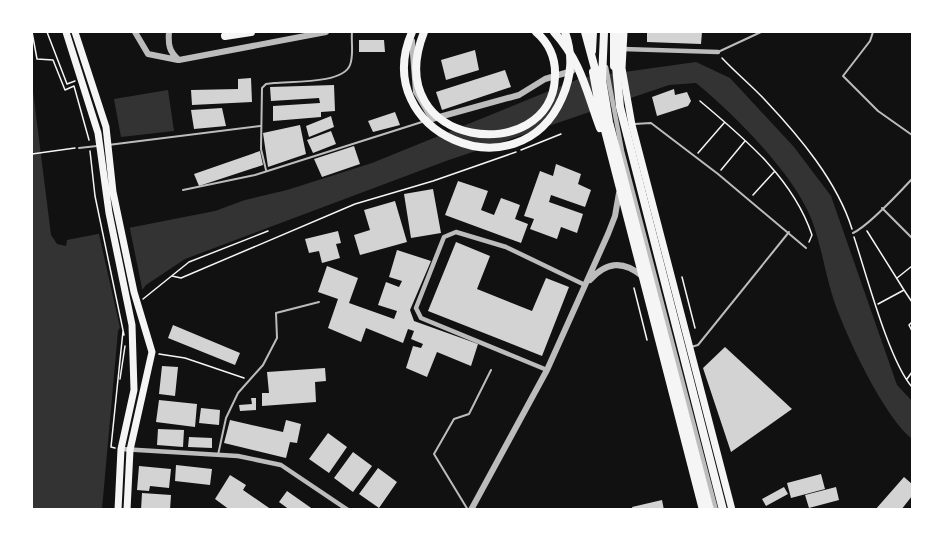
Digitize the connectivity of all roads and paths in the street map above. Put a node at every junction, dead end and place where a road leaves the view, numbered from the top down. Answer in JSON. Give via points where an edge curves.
{"nodes":[{"id":1,"x":32,"y":32,"type":"edge"},
{"id":2,"x":47,"y":32,"type":"edge"},
{"id":3,"x":66,"y":32,"type":"edge"},
{"id":4,"x":75,"y":32,"type":"edge"},
{"id":5,"x":135,"y":32,"type":"edge"},
{"id":6,"x":169,"y":32,"type":"edge"},
{"id":7,"x":251,"y":32,"type":"edge"},
{"id":8,"x":326,"y":32,"type":"edge"},
{"id":9,"x":352,"y":32,"type":"edge"},
{"id":10,"x":411,"y":32,"type":"edge"},
{"id":11,"x":424,"y":32,"type":"edge"},
{"id":12,"x":536,"y":32,"type":"edge"},
{"id":13,"x":554,"y":32,"type":"edge"},
{"id":14,"x":565,"y":32,"type":"edge"},
{"id":15,"x":585,"y":32,"type":"edge"},
{"id":16,"x":593,"y":32,"type":"edge"},
{"id":17,"x":599,"y":32,"type":"edge"},
{"id":18,"x":605,"y":32,"type":"edge"},
{"id":19,"x":614,"y":32,"type":"edge"},
{"id":20,"x":619,"y":32,"type":"edge"},
{"id":21,"x":624,"y":32,"type":"edge"},
{"id":22,"x":761,"y":32,"type":"edge"},
{"id":23,"x":873,"y":32,"type":"edge"},
{"id":24,"x":225,"y":36,"type":"dead end"},
{"id":25,"x":622,"y":49,"type":"junction"},
{"id":26,"x":718,"y":52,"type":"junction"},
{"id":27,"x":179,"y":60,"type":"junction"},
{"id":28,"x":614,"y":68,"type":"junction"},
{"id":29,"x":584,"y":76,"type":"junction"},
{"id":30,"x":80,"y":79,"type":"junction"},
{"id":31,"x":700,"y":101,"type":"dead end"},
{"id":32,"x":611,"y":109,"type":"junction"},
{"id":33,"x":432,"y":119,"type":"junction"},
{"id":34,"x":725,"y":122,"type":"junction"},
{"id":35,"x":632,"y":124,"type":"junction"},
{"id":36,"x":260,"y":126,"type":"junction"},
{"id":37,"x":561,"y":134,"type":"dead end"},
{"id":38,"x":912,"y":135,"type":"edge"},
{"id":39,"x":746,"y":140,"type":"junction"},
{"id":40,"x":79,"y":148,"type":"joint"},
{"id":41,"x":32,"y":154,"type":"edge"},
{"id":42,"x":694,"y":158,"type":"junction"},
{"id":43,"x":266,"y":170,"type":"junction"},
{"id":44,"x":774,"y":171,"type":"junction"},
{"id":45,"x":718,"y":174,"type":"junction"},
{"id":46,"x":912,"y":178,"type":"edge"},
{"id":47,"x":619,"y":186,"type":"junction"},
{"id":48,"x":183,"y":190,"type":"dead end"},
{"id":49,"x":748,"y":199,"type":"junction"},
{"id":50,"x":882,"y":208,"type":"junction"},
{"id":51,"x":865,"y":228,"type":"junction"},
{"id":52,"x":268,"y":231,"type":"dead end"},
{"id":53,"x":789,"y":232,"type":"junction"},
{"id":54,"x":853,"y":233,"type":"junction"},
{"id":55,"x":912,"y":238,"type":"edge"},
{"id":56,"x":806,"y":248,"type":"joint"},
{"id":57,"x":912,"y":266,"type":"edge"},
{"id":58,"x":653,"y":274,"type":"junction"},
{"id":59,"x":172,"y":276,"type":"junction"},
{"id":60,"x":642,"y":276,"type":"junction"},
{"id":61,"x":682,"y":277,"type":"dead end"},
{"id":62,"x":896,"y":278,"type":"junction"},
{"id":63,"x":585,"y":285,"type":"junction"},
{"id":64,"x":634,"y":288,"type":"dead end"},
{"id":65,"x":904,"y":290,"type":"junction"},
{"id":66,"x":142,"y":300,"type":"dead end"},
{"id":67,"x":319,"y":302,"type":"dead end"},
{"id":68,"x":912,"y":302,"type":"edge"},
{"id":69,"x":877,"y":304,"type":"junction"},
{"id":70,"x":127,"y":322,"type":"dead end"},
{"id":71,"x":912,"y":322,"type":"edge"},
{"id":72,"x":695,"y":328,"type":"dead end"},
{"id":73,"x":912,"y":331,"type":"edge"},
{"id":74,"x":647,"y":340,"type":"dead end"},
{"id":75,"x":686,"y":349,"type":"junction"},
{"id":76,"x":157,"y":354,"type":"dead end"},
{"id":77,"x":675,"y":356,"type":"junction"},
{"id":78,"x":663,"y":358,"type":"junction"},
{"id":79,"x":492,"y":370,"type":"dead end"},
{"id":80,"x":547,"y":370,"type":"junction"},
{"id":81,"x":912,"y":372,"type":"edge"},
{"id":82,"x":120,"y":379,"type":"junction"},
{"id":83,"x":906,"y":379,"type":"junction"},
{"id":84,"x":251,"y":381,"type":"junction"},
{"id":85,"x":912,"y":387,"type":"edge"},
{"id":86,"x":697,"y":390,"type":"junction"},
{"id":87,"x":686,"y":398,"type":"junction"},
{"id":88,"x":674,"y":402,"type":"junction"},
{"id":89,"x":122,"y":449,"type":"junction"},
{"id":90,"x":130,"y":450,"type":"junction"},
{"id":91,"x":218,"y":454,"type":"junction"},
{"id":92,"x":118,"y":510,"type":"edge"},
{"id":93,"x":127,"y":510,"type":"edge"},
{"id":94,"x":348,"y":510,"type":"edge"},
{"id":95,"x":470,"y":510,"type":"edge"},
{"id":96,"x":703,"y":510,"type":"edge"},
{"id":97,"x":709,"y":510,"type":"edge"},
{"id":98,"x":716,"y":510,"type":"edge"},
{"id":99,"x":723,"y":510,"type":"edge"},
{"id":100,"x":732,"y":510,"type":"edge"}],
"edges":[{"from":1,"to":82,"type":"path","via":[[37,59],[53,60],[64,90],[74,86],[88,133],[95,196],[125,339]]},
{"from":2,"to":30,"type":"path","via":[[67,84]]},
{"from":3,"to":30,"type":"main road"},
{"from":4,"to":90,"type":"main road","via":[[106,127],[113,192],[134,292],[152,352]]},
{"from":5,"to":27,"type":"street","via":[[148,54]]},
{"from":6,"to":27,"type":"street","via":[[171,54]]},
{"from":7,"to":24,"type":"main road"},
{"from":8,"to":27,"type":"street"},
{"from":9,"to":36,"type":"lane","via":[[351,64],[342,75],[274,82],[262,88]]},
{"from":10,"to":14,"type":"highway","via":[[404,74],[416,109],[444,136],[482,148],[520,141],[554,114],[572,65]]},
{"from":10,"to":33,"type":"street","via":[[416,92]]},
{"from":11,"to":12,"type":"highway","via":[[416,65],[417,83],[424,99],[443,120],[470,133],[489,136],[509,132],[535,117],[552,93],[554,59]]},
{"from":13,"to":29,"type":"main road"},
{"from":15,"to":32,"type":"highway"},
{"from":16,"to":32,"type":"main road","via":[[593,72]]},
{"from":17,"to":32,"type":"highway","via":[[611,63]]},
{"from":18,"to":28,"type":"street"},
{"from":18,"to":32,"type":"highway","via":[[602,70]]},
{"from":19,"to":28,"type":"main road"},
{"from":20,"to":32,"type":"highway"},
{"from":21,"to":25,"type":"main road"},
{"from":22,"to":26,"type":"lane"},
{"from":23,"to":38,"type":"lane","via":[[843,76],[878,111]]},
{"from":25,"to":26,"type":"street"},
{"from":25,"to":28,"type":"main road"},
{"from":26,"to":54,"type":"path","via":[[765,100],[818,166],[844,206]]},
{"from":28,"to":32,"type":"main road"},
{"from":29,"to":32,"type":"main road"},
{"from":29,"to":33,"type":"street","via":[[568,71],[519,95]]},
{"from":30,"to":89,"type":"main road","via":[[98,133],[107,203],[132,325],[134,390]]},
{"from":31,"to":34,"type":"path"},
{"from":32,"to":35,"type":"main road"},
{"from":32,"to":47,"type":"main road","via":[[612,157]]},
{"from":32,"to":58,"type":"street"},
{"from":32,"to":75,"type":"main road"},
{"from":32,"to":97,"type":"highway"},
{"from":32,"to":99,"type":"highway"},
{"from":33,"to":43,"type":"lane"},
{"from":34,"to":39,"type":"path"},
{"from":34,"to":42,"type":"path"},
{"from":35,"to":42,"type":"lane","via":[[651,123]]},
{"from":35,"to":75,"type":"main road"},
{"from":36,"to":40,"type":"lane"},
{"from":36,"to":43,"type":"lane"},
{"from":37,"to":59,"type":"path","via":[[454,174],[355,204],[182,278]]},
{"from":39,"to":44,"type":"path"},
{"from":39,"to":45,"type":"path"},
{"from":40,"to":41,"type":"path"},
{"from":42,"to":45,"type":"lane"},
{"from":43,"to":48,"type":"lane"},
{"from":44,"to":49,"type":"path"},
{"from":44,"to":56,"type":"path","via":[[808,224],[812,236]]},
{"from":45,"to":49,"type":"lane"},
{"from":46,"to":50,"type":"lane"},
{"from":47,"to":60,"type":"main road"},
{"from":47,"to":63,"type":"street","via":[[615,216]]},
{"from":49,"to":53,"type":"lane"},
{"from":50,"to":51,"type":"lane"},
{"from":50,"to":55,"type":"lane"},
{"from":51,"to":54,"type":"lane"},
{"from":51,"to":62,"type":"path"},
{"from":52,"to":59,"type":"path","via":[[189,262]]},
{"from":53,"to":56,"type":"lane"},
{"from":53,"to":75,"type":"lane","via":[[698,345]]},
{"from":54,"to":69,"type":"path"},
{"from":57,"to":62,"type":"path"},
{"from":58,"to":60,"type":"street"},
{"from":58,"to":77,"type":"street"},
{"from":59,"to":66,"type":"path"},
{"from":60,"to":63,"type":"street","via":[[618,264],[599,272]]},
{"from":60,"to":78,"type":"main road"},
{"from":61,"to":72,"type":"path"},
{"from":62,"to":65,"type":"path"},
{"from":63,"to":80,"type":"street"},
{"from":63,"to":80,"type":"street","via":[[506,247],[456,232],[444,237],[416,308],[421,318]]},
{"from":64,"to":74,"type":"path"},
{"from":65,"to":68,"type":"path"},
{"from":65,"to":69,"type":"path"},
{"from":67,"to":84,"type":"lane","via":[[276,313],[277,338]]},
{"from":69,"to":83,"type":"path"},
{"from":70,"to":82,"type":"path","via":[[120,344]]},
{"from":71,"to":73,"type":"path"},
{"from":75,"to":86,"type":"main road"},
{"from":76,"to":84,"type":"path","via":[[185,358]]},
{"from":77,"to":78,"type":"street"},
{"from":77,"to":87,"type":"street"},
{"from":78,"to":88,"type":"main road"},
{"from":79,"to":95,"type":"lane","via":[[469,414],[454,419],[434,454]]},
{"from":80,"to":95,"type":"street"},
{"from":81,"to":83,"type":"path"},
{"from":82,"to":89,"type":"path","via":[[111,447]]},
{"from":83,"to":85,"type":"path"},
{"from":84,"to":91,"type":"lane","via":[[238,393],[226,418]]},
{"from":86,"to":99,"type":"main road"},
{"from":86,"to":100,"type":"main road"},
{"from":87,"to":88,"type":"street"},
{"from":87,"to":98,"type":"street"},
{"from":88,"to":96,"type":"main road"},
{"from":89,"to":90,"type":"street"},
{"from":89,"to":92,"type":"main road"},
{"from":90,"to":91,"type":"street"},
{"from":90,"to":93,"type":"main road"},
{"from":91,"to":94,"type":"street","via":[[281,465]]}]}
